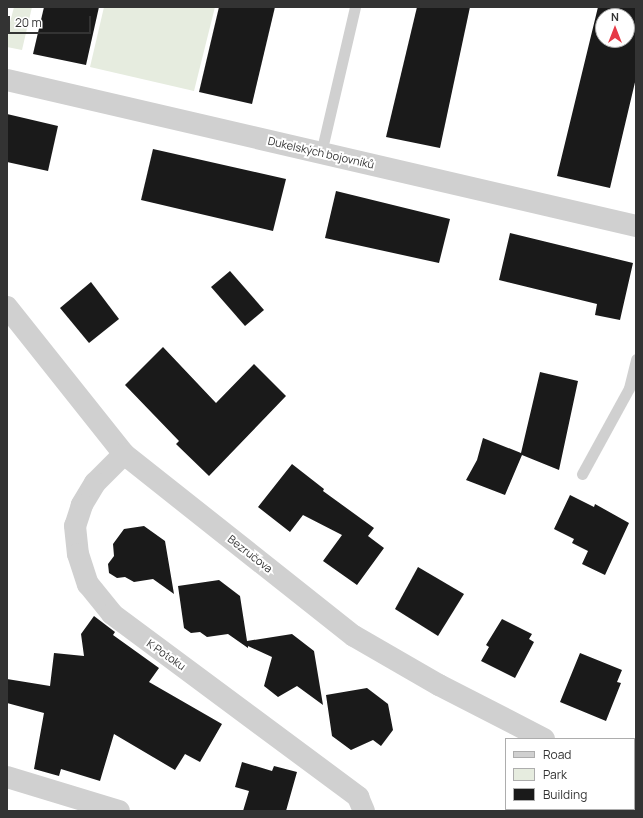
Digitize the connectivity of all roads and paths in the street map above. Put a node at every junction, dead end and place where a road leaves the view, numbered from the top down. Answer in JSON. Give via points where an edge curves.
{"nodes":[{"id":1,"x":355,"y":7,"type":"edge"},
{"id":2,"x":7,"y":80,"type":"edge"},
{"id":3,"x":320,"y":153,"type":"junction"},
{"id":4,"x":636,"y":226,"type":"edge"},
{"id":5,"x":7,"y":307,"type":"edge"},
{"id":6,"x":636,"y":359,"type":"edge"},
{"id":7,"x":124,"y":454,"type":"junction"},
{"id":8,"x":582,"y":474,"type":"dead end"},
{"id":9,"x":542,"y":738,"type":"edge"},
{"id":10,"x":7,"y":777,"type":"edge"},
{"id":11,"x":119,"y":811,"type":"edge"},
{"id":12,"x":364,"y":811,"type":"edge"}],
"edges":[{"from":1,"to":3,"type":"lane"},
{"from":2,"to":3,"type":"street","name":"Dukelských bojovníků"},
{"from":3,"to":4,"type":"street","name":"Dukelských bojovníků"},
{"from":5,"to":7,"type":"street","name":"Bezručova"},
{"from":6,"to":8,"type":"lane","via":[[629,388]]},
{"from":7,"to":9,"type":"street","name":"Bezručova","via":[[354,636],[439,685]]},
{"from":7,"to":12,"type":"street","name":"K Potoku","via":[[95,483],[82,505],[75,526],[78,554],[88,584],[112,614],[358,797]]},
{"from":10,"to":11,"type":"street"}]}
